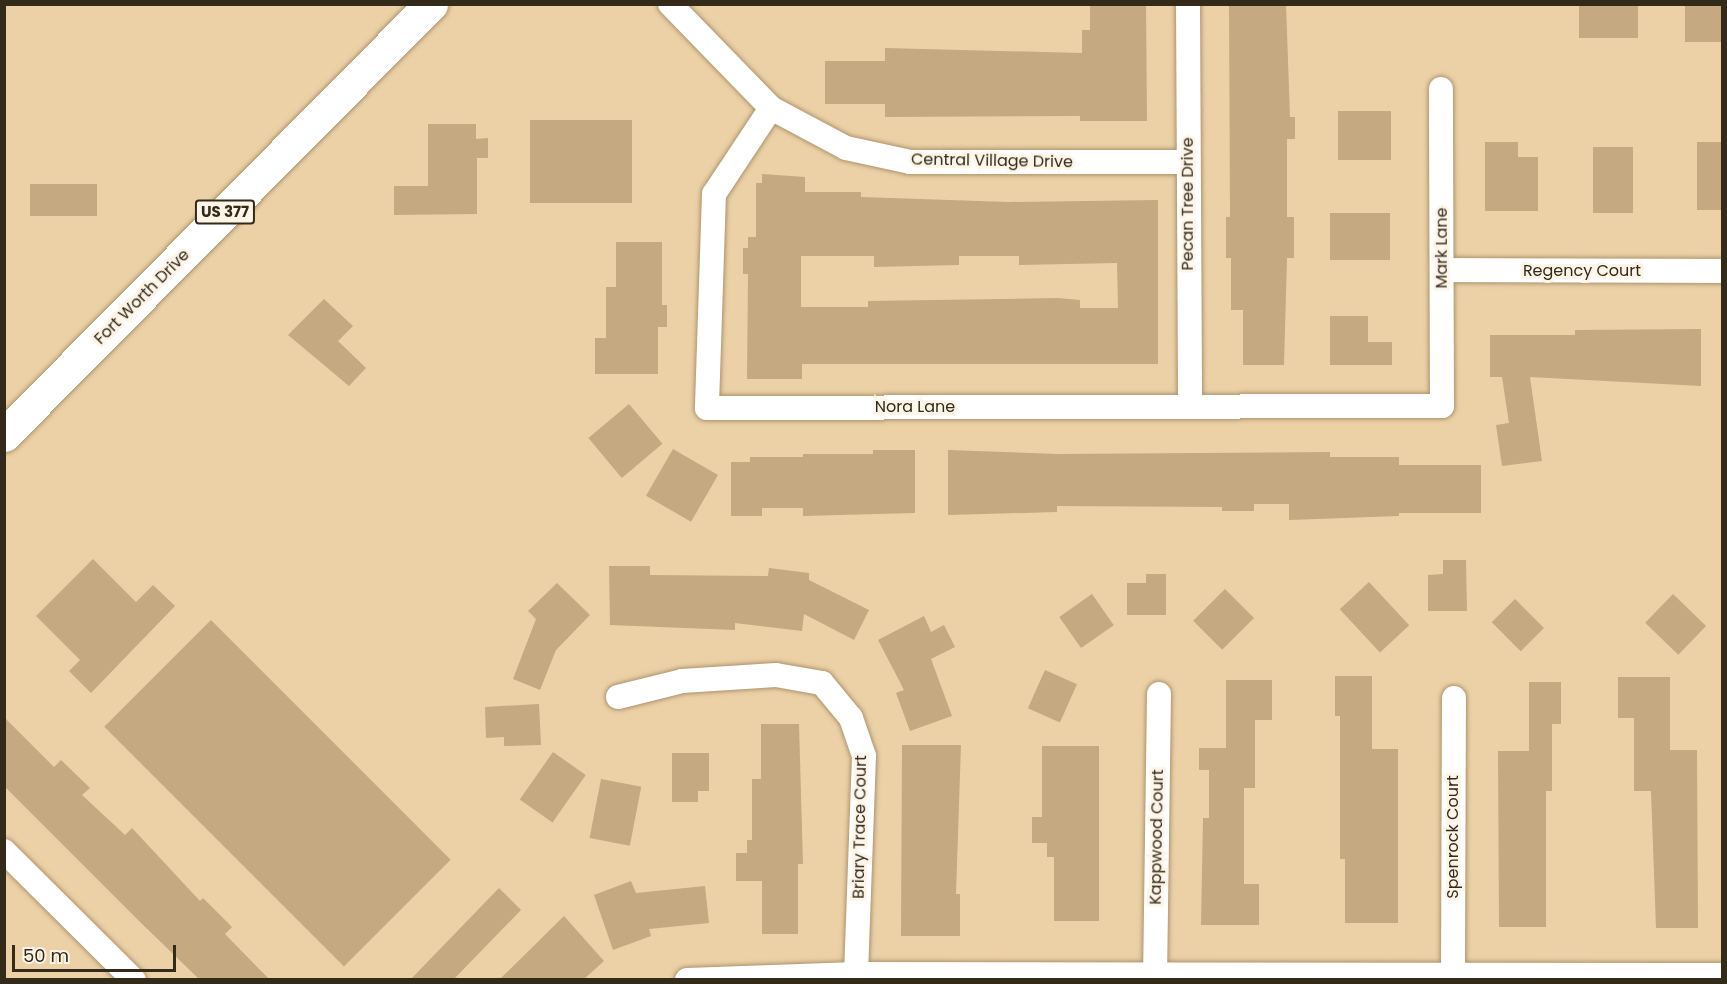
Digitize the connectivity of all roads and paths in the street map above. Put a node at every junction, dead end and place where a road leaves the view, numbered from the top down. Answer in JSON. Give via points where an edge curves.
{"nodes":[{"id":1,"x":431,"y":4,"type":"edge"},
{"id":2,"x":670,"y":4,"type":"edge"},
{"id":3,"x":1188,"y":4,"type":"edge"},
{"id":4,"x":1441,"y":89,"type":"dead end"},
{"id":5,"x":771,"y":108,"type":"junction"},
{"id":6,"x":1188,"y":162,"type":"junction"},
{"id":7,"x":1442,"y":270,"type":"junction"},
{"id":8,"x":1722,"y":271,"type":"edge"},
{"id":9,"x":1190,"y":405,"type":"junction"},
{"id":10,"x":1442,"y":406,"type":"joint"},
{"id":11,"x":4,"y":435,"type":"edge"},
{"id":12,"x":1159,"y":694,"type":"dead end"},
{"id":13,"x":618,"y":697,"type":"dead end"},
{"id":14,"x":1454,"y":698,"type":"dead end"},
{"id":15,"x":4,"y":851,"type":"edge"},
{"id":16,"x":856,"y":974,"type":"junction"},
{"id":17,"x":1453,"y":975,"type":"junction"},
{"id":18,"x":1722,"y":975,"type":"edge"},
{"id":19,"x":1155,"y":977,"type":"edge"},
{"id":20,"x":134,"y":980,"type":"edge"},
{"id":21,"x":687,"y":980,"type":"edge"}],
"edges":[{"from":1,"to":11,"type":"main road","name":"Fort Worth Drive","number":"US 377"},
{"from":2,"to":5,"type":"street","name":"Central Village Drive"},
{"from":3,"to":6,"type":"street","name":"Pecan Tree Drive"},
{"from":4,"to":7,"type":"street","name":"Mark Lane"},
{"from":5,"to":6,"type":"street","name":"Central Village Drive","via":[[846,148],[910,162]]},
{"from":5,"to":9,"type":"street","name":"Nora Lane","via":[[714,194],[707,408]]},
{"from":6,"to":9,"type":"street","name":"Pecan Tree Drive"},
{"from":7,"to":8,"type":"street","name":"Regency Court"},
{"from":7,"to":10,"type":"street","name":"Mark Lane"},
{"from":9,"to":10,"type":"street","name":"Nora Lane"},
{"from":12,"to":19,"type":"street","name":"Kappwood Court"},
{"from":13,"to":16,"type":"street","name":"Briary Trace Court","via":[[682,681],[776,675],[822,683],[851,718],[864,756]]},
{"from":14,"to":17,"type":"street","name":"Spenrock Court"},
{"from":15,"to":20,"type":"street"},
{"from":16,"to":19,"type":"street"},
{"from":16,"to":21,"type":"street"},
{"from":17,"to":18,"type":"street"},
{"from":17,"to":19,"type":"street"}]}
